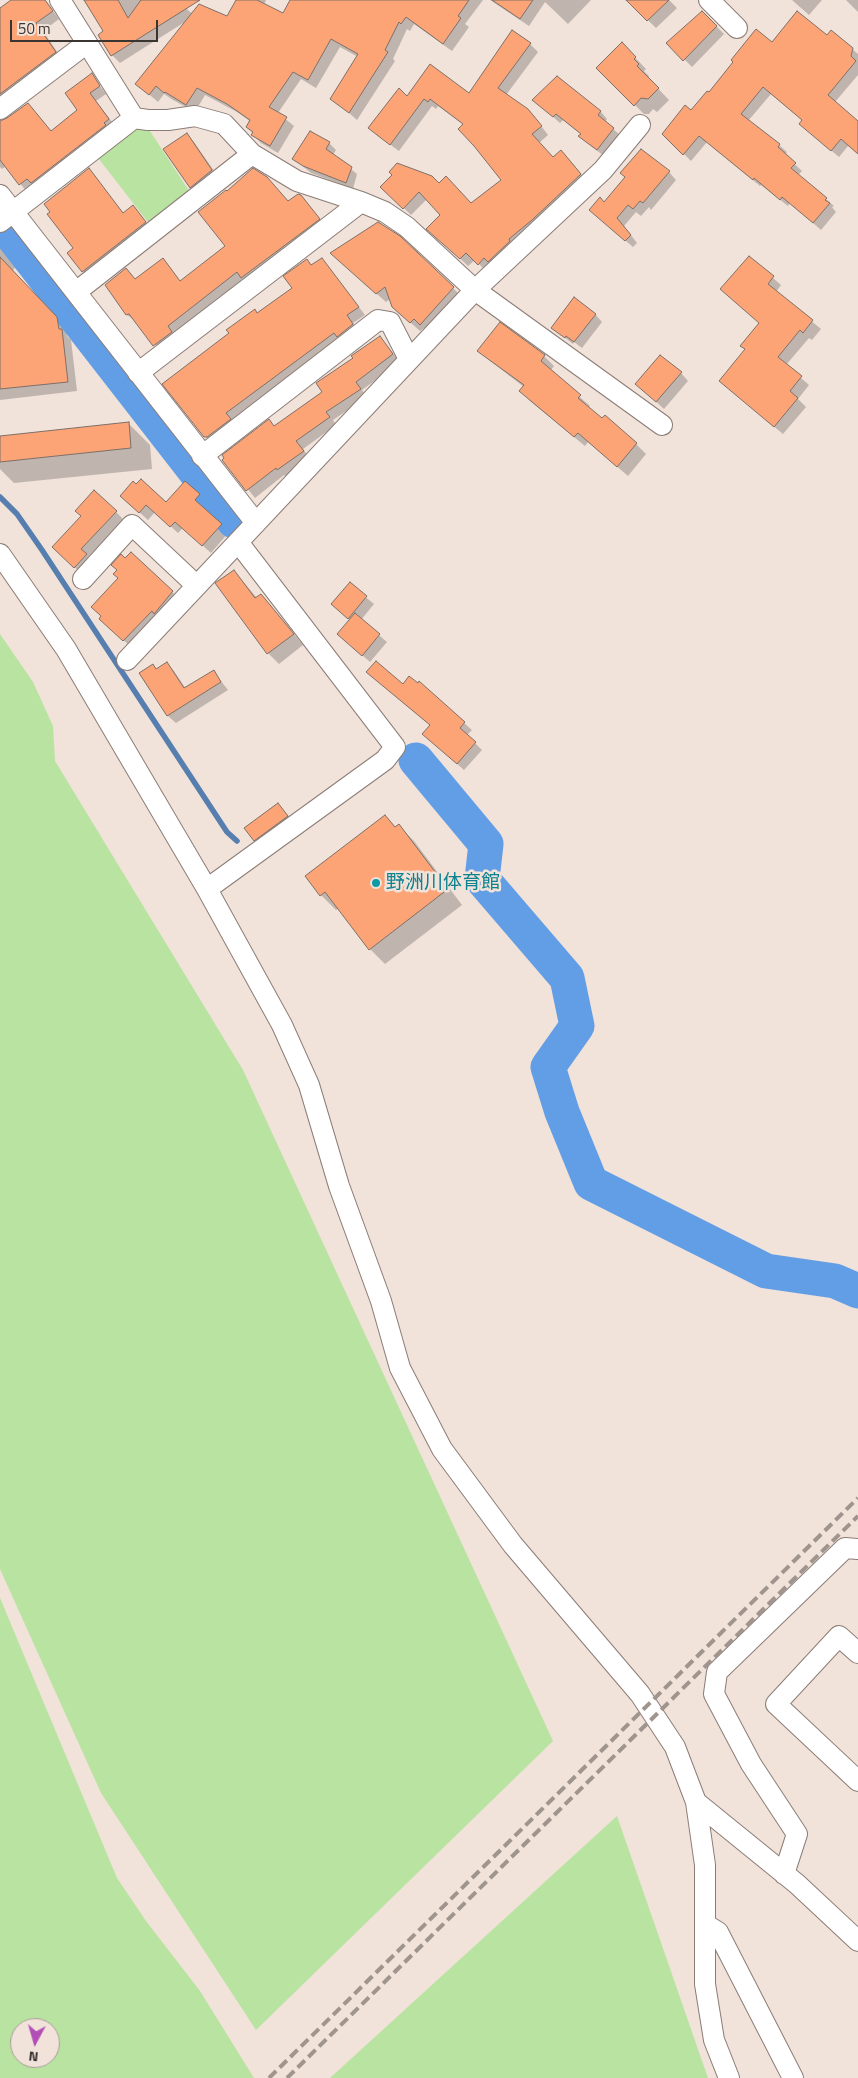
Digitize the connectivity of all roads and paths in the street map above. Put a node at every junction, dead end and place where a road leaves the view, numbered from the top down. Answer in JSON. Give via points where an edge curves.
{"nodes":[{"id":1,"x":60,"y":0,"type":"edge"},
{"id":2,"x":709,"y":0,"type":"edge"},
{"id":3,"x":737,"y":28,"type":"dead end"},
{"id":4,"x":87,"y":42,"type":"junction"},
{"id":5,"x":0,"y":109,"type":"edge"},
{"id":6,"x":134,"y":118,"type":"junction"},
{"id":7,"x":640,"y":125,"type":"dead end"},
{"id":8,"x":252,"y":154,"type":"junction"},
{"id":9,"x":0,"y":195,"type":"edge"},
{"id":10,"x":361,"y":202,"type":"junction"},
{"id":11,"x":6,"y":217,"type":"edge"},
{"id":12,"x":475,"y":290,"type":"junction"},
{"id":13,"x":76,"y":292,"type":"junction"},
{"id":14,"x":409,"y":359,"type":"junction"},
{"id":15,"x":138,"y":373,"type":"junction"},
{"id":16,"x":662,"y":425,"type":"dead end"},
{"id":17,"x":202,"y":456,"type":"junction"},
{"id":18,"x":256,"y":523,"type":"junction"},
{"id":19,"x":238,"y":542,"type":"junction"},
{"id":20,"x":0,"y":554,"type":"edge"},
{"id":21,"x":83,"y":579,"type":"dead end"},
{"id":22,"x":196,"y":585,"type":"junction"},
{"id":23,"x":127,"y":660,"type":"dead end"},
{"id":24,"x":207,"y":890,"type":"junction"},
{"id":25,"x":858,"y":1549,"type":"edge"},
{"id":26,"x":858,"y":1653,"type":"edge"},
{"id":27,"x":858,"y":1781,"type":"edge"},
{"id":28,"x":696,"y":1802,"type":"junction"},
{"id":29,"x":784,"y":1874,"type":"junction"},
{"id":30,"x":705,"y":1924,"type":"junction"},
{"id":31,"x":858,"y":1941,"type":"edge"},
{"id":32,"x":729,"y":2078,"type":"edge"},
{"id":33,"x":793,"y":2078,"type":"edge"}],
"edges":[{"from":1,"to":4,"type":"street"},
{"from":2,"to":3,"type":"street"},
{"from":4,"to":5,"type":"street"},
{"from":4,"to":6,"type":"street"},
{"from":6,"to":8,"type":"street","via":[[168,120],[195,116],[224,124]]},
{"from":6,"to":11,"type":"street"},
{"from":7,"to":12,"type":"street","via":[[603,170]]},
{"from":8,"to":10,"type":"street","via":[[297,182]]},
{"from":8,"to":13,"type":"street"},
{"from":9,"to":11,"type":"street"},
{"from":10,"to":12,"type":"street","via":[[408,227]]},
{"from":10,"to":15,"type":"street"},
{"from":11,"to":13,"type":"street"},
{"from":12,"to":14,"type":"street"},
{"from":12,"to":16,"type":"street"},
{"from":13,"to":15,"type":"street"},
{"from":14,"to":17,"type":"street","via":[[390,322],[378,320]]},
{"from":14,"to":18,"type":"street"},
{"from":15,"to":17,"type":"street"},
{"from":17,"to":18,"type":"street"},
{"from":18,"to":19,"type":"street"},
{"from":19,"to":22,"type":"street"},
{"from":19,"to":24,"type":"street","via":[[395,747],[385,760]]},
{"from":20,"to":24,"type":"street","via":[[66,649]]},
{"from":21,"to":22,"type":"street","via":[[132,525]]},
{"from":22,"to":23,"type":"street"},
{"from":24,"to":28,"type":"street","via":[[282,1025],[305,1075],[339,1186],[381,1300],[400,1368],[442,1449],[513,1545],[640,1694],[675,1747]]},
{"from":25,"to":29,"type":"street","via":[[845,1548],[717,1672],[714,1694],[751,1764],[797,1834]]},
{"from":26,"to":27,"type":"street","via":[[839,1636],[776,1704]]},
{"from":28,"to":29,"type":"street"},
{"from":28,"to":30,"type":"street","via":[[705,1865]]},
{"from":29,"to":31,"type":"street"},
{"from":30,"to":32,"type":"street","via":[[707,1994],[714,2040]]},
{"from":30,"to":33,"type":"street","via":[[718,1932]]}]}
